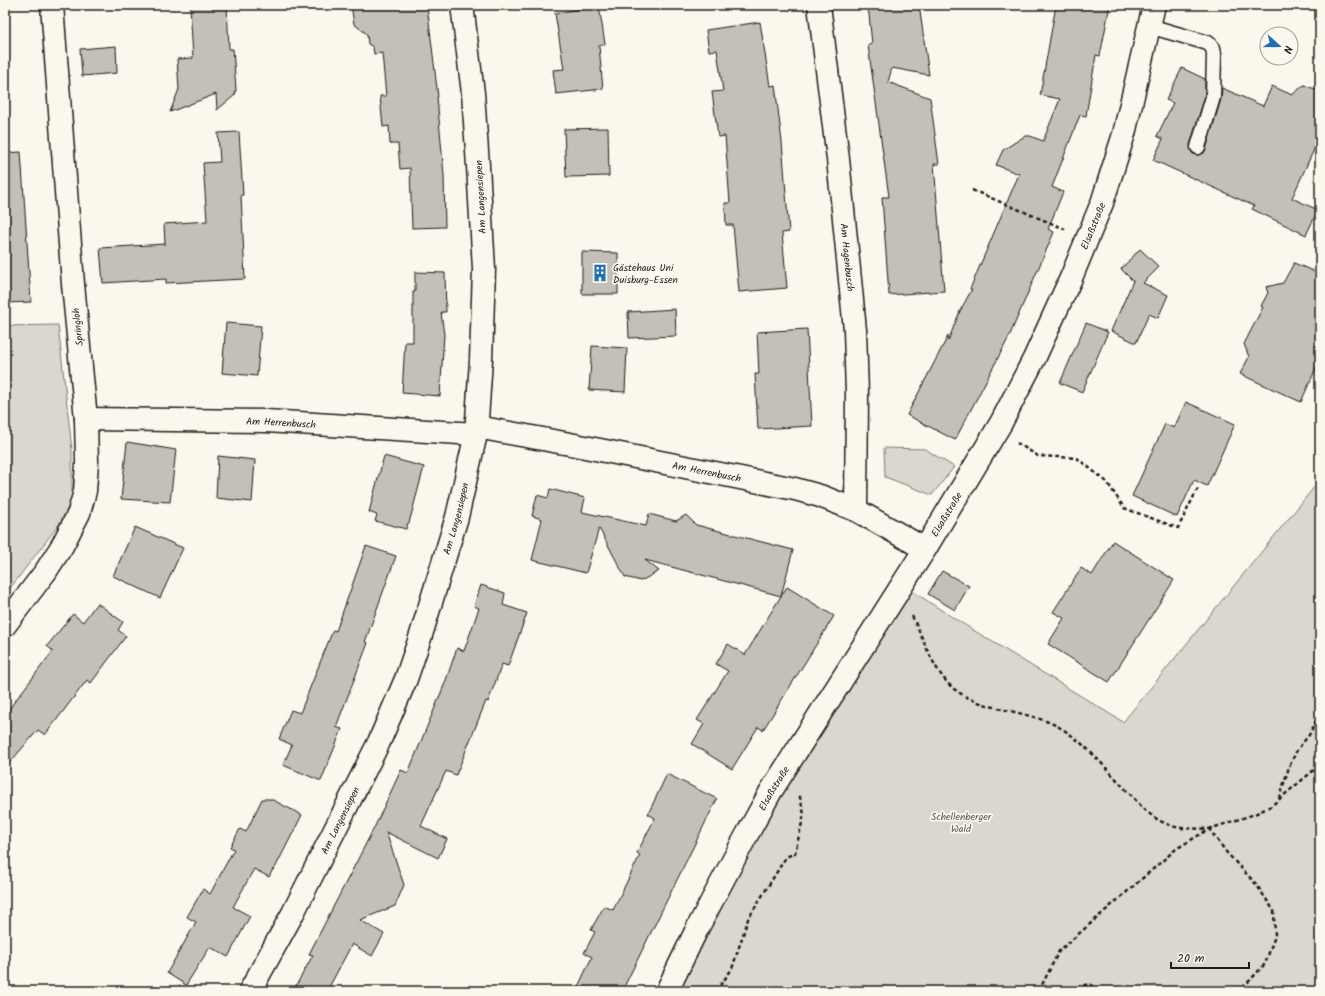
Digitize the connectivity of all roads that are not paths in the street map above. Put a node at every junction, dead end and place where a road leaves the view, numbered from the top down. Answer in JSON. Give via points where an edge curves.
{"nodes":[{"id":1,"x":52,"y":5,"type":"edge"},
{"id":2,"x":462,"y":5,"type":"edge"},
{"id":3,"x":819,"y":5,"type":"edge"},
{"id":4,"x":1151,"y":15,"type":"edge"},
{"id":5,"x":1198,"y":147,"type":"dead end"},
{"id":6,"x":86,"y":419,"type":"junction"},
{"id":7,"x":477,"y":430,"type":"junction"},
{"id":8,"x":856,"y":510,"type":"junction"},
{"id":9,"x":925,"y":548,"type":"junction"},
{"id":10,"x":5,"y":625,"type":"edge"},
{"id":11,"x":250,"y":991,"type":"edge"},
{"id":12,"x":667,"y":991,"type":"edge"}],
"edges":[{"from":1,"to":6,"type":"street","name":"Springloh"},
{"from":2,"to":7,"type":"street","name":"Am Langensiepen","via":[[473,94],[484,269]]},
{"from":3,"to":8,"type":"street","name":"Am Hagenbusch","via":[[855,330]]},
{"from":4,"to":5,"type":"lane","via":[[1208,43],[1213,48],[1212,97]]},
{"from":4,"to":9,"type":"street","name":"Elsaßstraße","via":[[1124,134],[1088,238],[1034,359],[996,430]]},
{"from":6,"to":7,"type":"street","name":"Am Herrenbusch","via":[[266,420]]},
{"from":6,"to":10,"type":"street","name":"Springloh","via":[[85,491],[79,513],[46,571]]},
{"from":7,"to":8,"type":"street","name":"Am Herrenbusch","via":[[773,484],[820,496]]},
{"from":7,"to":11,"type":"street","name":"Am Langensiepen","via":[[458,517],[406,679],[379,742],[293,913]]},
{"from":8,"to":9,"type":"street","name":"Am Herrenbusch"},
{"from":9,"to":12,"type":"street","name":"Elsaßstraße","via":[[791,760],[744,840]]}]}
